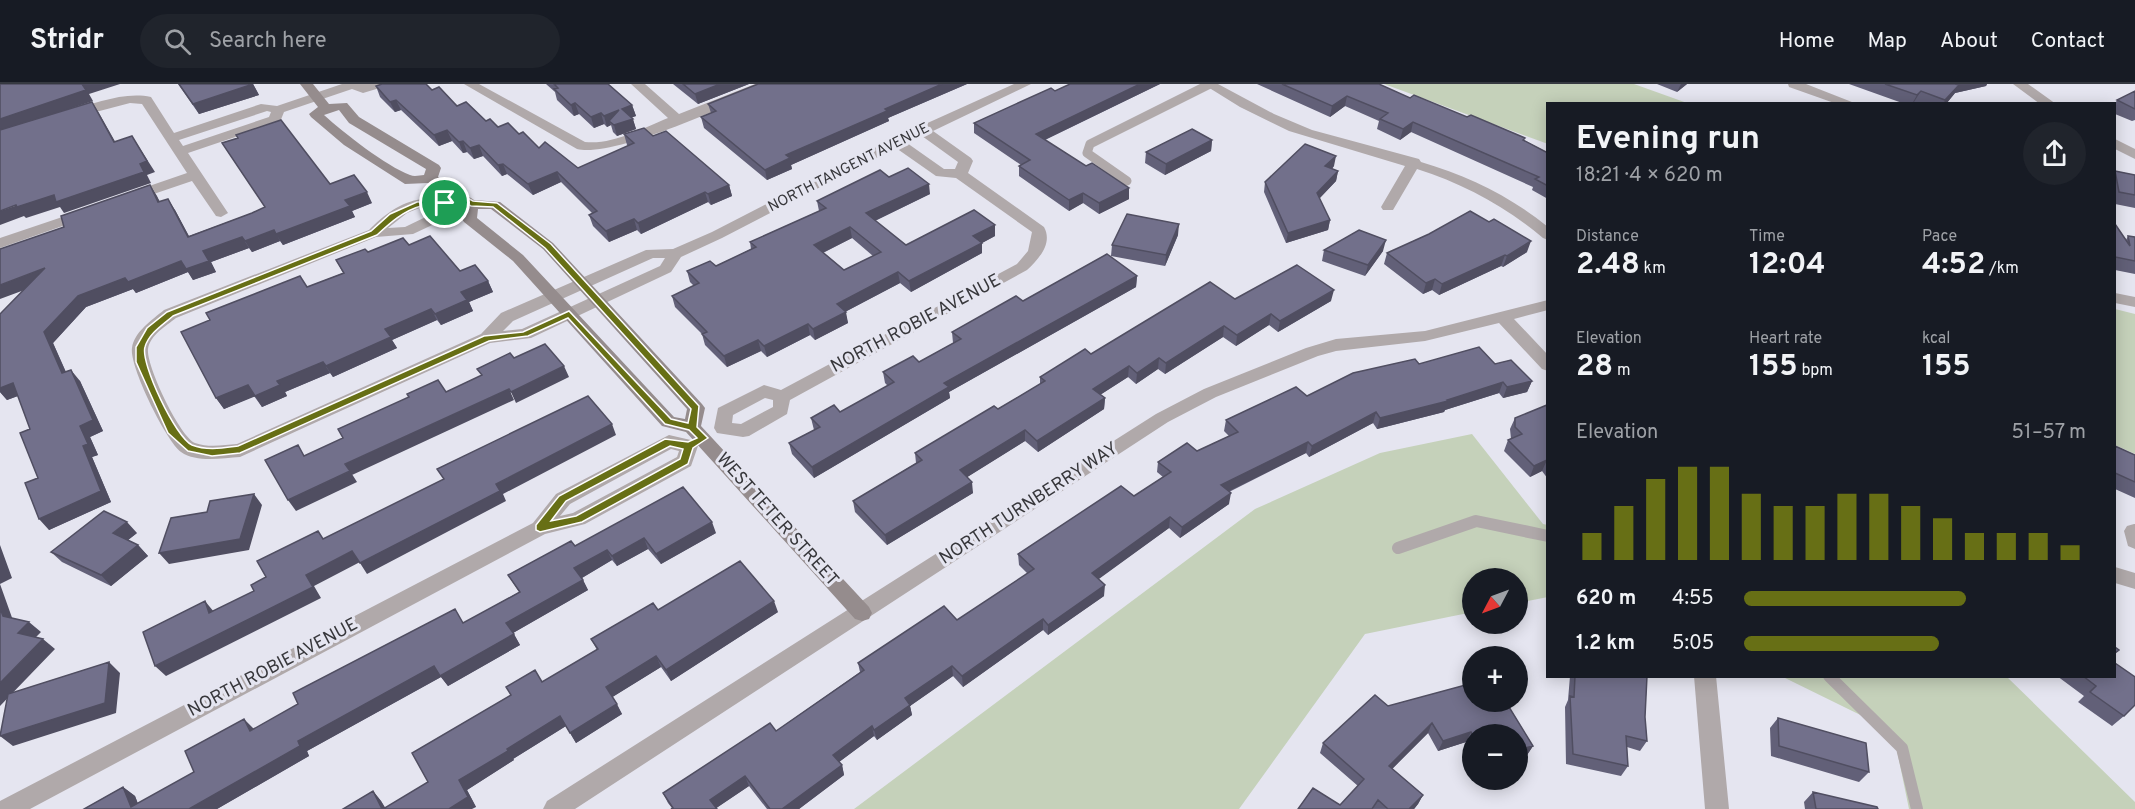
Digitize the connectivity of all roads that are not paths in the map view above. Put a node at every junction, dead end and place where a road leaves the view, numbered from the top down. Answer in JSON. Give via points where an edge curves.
{"nodes":[{"id":1,"x":306,"y":84,"type":"edge"},
{"id":2,"x":352,"y":84,"type":"edge"},
{"id":3,"x":378,"y":84,"type":"edge"},
{"id":4,"x":470,"y":84,"type":"edge"},
{"id":5,"x":637,"y":84,"type":"edge"},
{"id":6,"x":767,"y":84,"type":"edge"},
{"id":7,"x":1024,"y":84,"type":"edge"},
{"id":8,"x":1209,"y":84,"type":"edge"},
{"id":9,"x":1794,"y":84,"type":"edge"},
{"id":10,"x":2019,"y":84,"type":"edge"},
{"id":11,"x":322,"y":102,"type":"junction"},
{"id":12,"x":1845,"y":102,"type":"edge"},
{"id":13,"x":2047,"y":102,"type":"edge"},
{"id":14,"x":278,"y":110,"type":"junction"},
{"id":15,"x":677,"y":119,"type":"junction"},
{"id":16,"x":56,"y":120,"type":"edge"},
{"id":17,"x":922,"y":130,"type":"junction"},
{"id":18,"x":172,"y":138,"type":"junction"},
{"id":19,"x":897,"y":142,"type":"junction"},
{"id":20,"x":2116,"y":144,"type":"edge"},
{"id":21,"x":181,"y":151,"type":"junction"},
{"id":22,"x":2134,"y":154,"type":"edge"},
{"id":23,"x":2116,"y":157,"type":"edge"},
{"id":24,"x":1414,"y":162,"type":"junction"},
{"id":25,"x":960,"y":174,"type":"junction"},
{"id":26,"x":195,"y":175,"type":"junction"},
{"id":27,"x":430,"y":178,"type":"junction"},
{"id":28,"x":1127,"y":181,"type":"dead end"},
{"id":29,"x":458,"y":201,"type":"junction"},
{"id":30,"x":119,"y":202,"type":"edge"},
{"id":31,"x":1388,"y":207,"type":"dead end"},
{"id":32,"x":98,"y":209,"type":"edge"},
{"id":33,"x":221,"y":213,"type":"dead end"},
{"id":34,"x":1546,"y":233,"type":"edge"},
{"id":35,"x":0,"y":243,"type":"edge"},
{"id":36,"x":675,"y":254,"type":"junction"},
{"id":37,"x":582,"y":284,"type":"junction"},
{"id":38,"x":555,"y":296,"type":"junction"},
{"id":39,"x":2116,"y":297,"type":"edge"},
{"id":40,"x":598,"y":301,"type":"junction"},
{"id":41,"x":2135,"y":302,"type":"edge"},
{"id":42,"x":1546,"y":305,"type":"edge"},
{"id":43,"x":569,"y":314,"type":"junction"},
{"id":44,"x":1503,"y":316,"type":"junction"},
{"id":45,"x":487,"y":338,"type":"junction"},
{"id":46,"x":1546,"y":362,"type":"edge"},
{"id":47,"x":782,"y":397,"type":"junction"},
{"id":48,"x":723,"y":428,"type":"junction"},
{"id":49,"x":695,"y":437,"type":"junction"},
{"id":50,"x":540,"y":528,"type":"junction"},
{"id":51,"x":1546,"y":536,"type":"edge"},
{"id":52,"x":1398,"y":548,"type":"dead end"},
{"id":53,"x":2116,"y":574,"type":"edge"},
{"id":54,"x":2135,"y":581,"type":"edge"},
{"id":55,"x":861,"y":613,"type":"junction"},
{"id":56,"x":1705,"y":678,"type":"edge"},
{"id":57,"x":1831,"y":678,"type":"edge"},
{"id":58,"x":7,"y":809,"type":"edge"},
{"id":59,"x":555,"y":809,"type":"edge"},
{"id":60,"x":1717,"y":809,"type":"edge"},
{"id":61,"x":1917,"y":809,"type":"edge"}],
"edges":[{"from":1,"to":11,"type":"street"},
{"from":2,"to":3,"type":"street","via":[[363,89]]},
{"from":2,"to":11,"type":"street"},
{"from":4,"to":15,"type":"street","via":[[582,146],[620,142]]},
{"from":5,"to":15,"type":"street"},
{"from":6,"to":15,"type":"street"},
{"from":7,"to":17,"type":"street","name":"NORTH TANGENT AVENUE"},
{"from":8,"to":24,"type":"street","via":[[1290,126]]},
{"from":8,"to":28,"type":"lane","via":[[1090,144],[1087,153]]},
{"from":9,"to":12,"type":"street"},
{"from":10,"to":13,"type":"street"},
{"from":11,"to":14,"type":"street"},
{"from":11,"to":27,"type":"street","via":[[342,106],[354,120],[434,168]]},
{"from":11,"to":27,"type":"street","via":[[316,114],[355,147],[410,181]]},
{"from":14,"to":18,"type":"street","via":[[266,106]]},
{"from":14,"to":21,"type":"street","via":[[275,119]]},
{"from":16,"to":18,"type":"street","via":[[130,99],[146,100]]},
{"from":17,"to":19,"type":"street","name":"NORTH TANGENT AVENUE"},
{"from":17,"to":25,"type":"street","via":[[966,161]]},
{"from":18,"to":21,"type":"street"},
{"from":19,"to":25,"type":"street","via":[[941,173]]},
{"from":19,"to":36,"type":"street","name":"NORTH TANGENT AVENUE"},
{"from":20,"to":22,"type":"street"},
{"from":21,"to":26,"type":"street"},
{"from":22,"to":23,"type":"street"},
{"from":24,"to":31,"type":"street"},
{"from":24,"to":34,"type":"street","via":[[1493,196]]},
{"from":25,"to":47,"type":"street","name":"NORTH ROBIE AVENUE","via":[[1039,230],[1035,254],[1022,267]]},
{"from":26,"to":30,"type":"street"},
{"from":26,"to":33,"type":"street"},
{"from":27,"to":29,"type":"street"},
{"from":29,"to":37,"type":"street","via":[[495,205],[506,212],[548,246]]},
{"from":29,"to":38,"type":"street","name":"WEST TETER STREET","via":[[469,219],[518,258]]},
{"from":29,"to":45,"type":"street","name":"NORTH TANGENT AVENUE","via":[[420,204],[392,216],[374,233],[170,314],[150,330],[140,347],[141,362],[173,433],[188,448],[212,453],[240,450]]},
{"from":32,"to":35,"type":"street"},
{"from":36,"to":37,"type":"street","name":"NORTH TANGENT AVENUE","via":[[651,253]]},
{"from":36,"to":40,"type":"street","name":"NORTH TANGENT AVENUE","via":[[666,270]]},
{"from":37,"to":38,"type":"street","name":"NORTH TANGENT AVENUE"},
{"from":37,"to":40,"type":"street"},
{"from":38,"to":43,"type":"street","name":"WEST TETER STREET"},
{"from":38,"to":45,"type":"street","name":"NORTH TANGENT AVENUE","via":[[507,317]]},
{"from":39,"to":41,"type":"street"},
{"from":40,"to":43,"type":"street","name":"NORTH TANGENT AVENUE"},
{"from":40,"to":49,"type":"street","via":[[696,408]]},
{"from":42,"to":44,"type":"street","name":"NORTH TURNBERRY WAY"},
{"from":43,"to":45,"type":"street","name":"NORTH TANGENT AVENUE","via":[[525,334]]},
{"from":43,"to":49,"type":"street","name":"WEST TETER STREET","via":[[668,422]]},
{"from":44,"to":46,"type":"street"},
{"from":44,"to":55,"type":"street","name":"NORTH TURNBERRY WAY","via":[[1425,336],[1336,345],[1210,393],[1162,418]]},
{"from":47,"to":48,"type":"street","name":"NORTH ROBIE AVENUE","via":[[781,410],[743,431]]},
{"from":47,"to":48,"type":"street","via":[[764,391],[724,412]]},
{"from":48,"to":49,"type":"street","name":"NORTH ROBIE AVENUE"},
{"from":49,"to":50,"type":"street","name":"NORTH ROBIE AVENUE","via":[[669,442],[563,499]]},
{"from":49,"to":50,"type":"street","name":"NORTH ROBIE AVENUE","via":[[685,461],[578,519]]},
{"from":49,"to":55,"type":"street","name":"WEST TETER STREET"},
{"from":50,"to":58,"type":"street","name":"NORTH ROBIE AVENUE"},
{"from":51,"to":52,"type":"lane","via":[[1476,521]]},
{"from":53,"to":54,"type":"street"},
{"from":55,"to":59,"type":"street","name":"NORTH TURNBERRY WAY"},
{"from":56,"to":60,"type":"street"},
{"from":57,"to":61,"type":"lane","via":[[1902,748]]}]}
